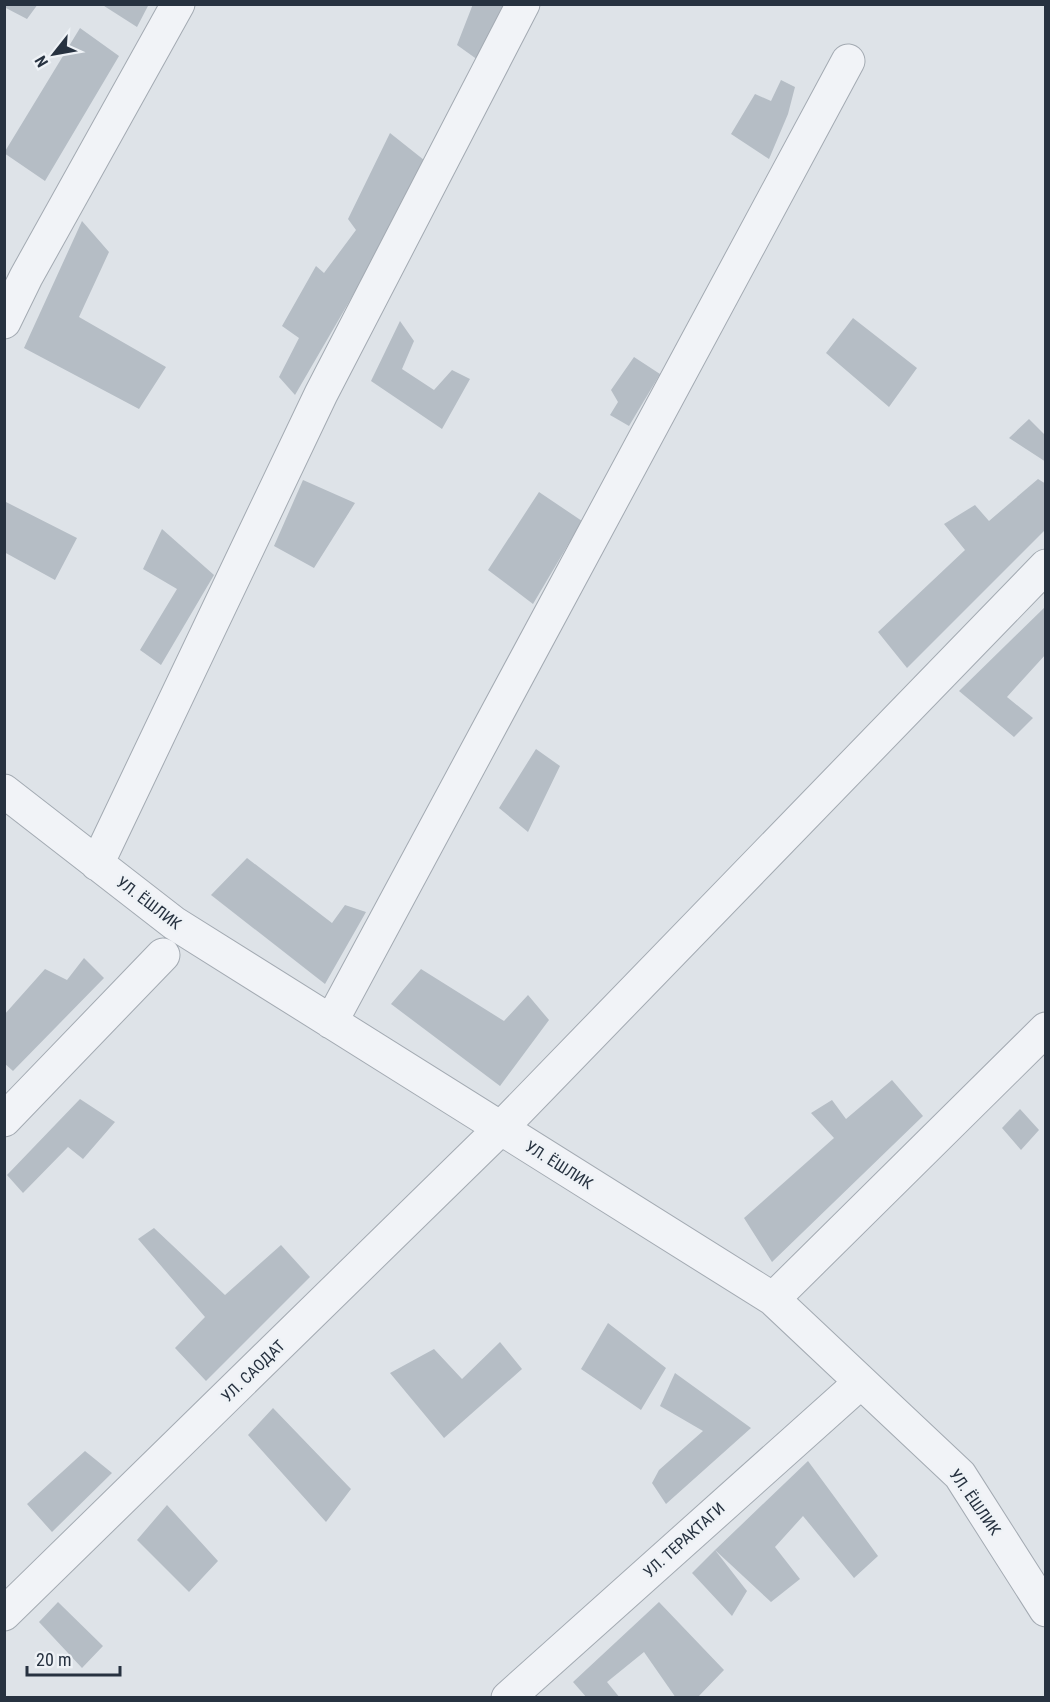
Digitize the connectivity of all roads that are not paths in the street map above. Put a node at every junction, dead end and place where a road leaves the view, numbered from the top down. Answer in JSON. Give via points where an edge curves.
{"nodes":[{"id":1,"x":178,"y":4,"type":"edge"},
{"id":2,"x":523,"y":4,"type":"edge"},
{"id":3,"x":848,"y":61,"type":"dead end"},
{"id":4,"x":4,"y":322,"type":"edge"},
{"id":5,"x":1046,"y":566,"type":"edge"},
{"id":6,"x":4,"y":791,"type":"edge"},
{"id":7,"x":97,"y":864,"type":"junction"},
{"id":8,"x":163,"y":955,"type":"dead end"},
{"id":9,"x":331,"y":1022,"type":"junction"},
{"id":10,"x":1046,"y":1029,"type":"edge"},
{"id":11,"x":4,"y":1120,"type":"edge"},
{"id":12,"x":501,"y":1128,"type":"junction"},
{"id":13,"x":772,"y":1299,"type":"junction"},
{"id":14,"x":861,"y":1382,"type":"junction"},
{"id":15,"x":1046,"y":1610,"type":"edge"},
{"id":16,"x":4,"y":1614,"type":"edge"},
{"id":17,"x":508,"y":1698,"type":"edge"}],
"edges":[{"from":1,"to":4,"type":"street"},
{"from":2,"to":7,"type":"street","via":[[321,394]]},
{"from":3,"to":9,"type":"street"},
{"from":5,"to":12,"type":"street","name":"УЛ. САОДАТ"},
{"from":6,"to":7,"type":"street","name":"УЛ. ЁШЛИК"},
{"from":7,"to":9,"type":"street","name":"УЛ. ЁШЛИК","via":[[174,923]]},
{"from":8,"to":11,"type":"street"},
{"from":9,"to":12,"type":"street","name":"УЛ. ЁШЛИК"},
{"from":10,"to":13,"type":"street"},
{"from":12,"to":13,"type":"street","name":"УЛ. ЁШЛИК"},
{"from":12,"to":16,"type":"street","name":"УЛ. САОДАТ"},
{"from":13,"to":14,"type":"street","name":"УЛ. ЁШЛИК"},
{"from":14,"to":15,"type":"street","name":"УЛ. ЁШЛИК","via":[[960,1475]]},
{"from":14,"to":17,"type":"street","name":"УЛ. ТЕРАКТАГИ"}]}
